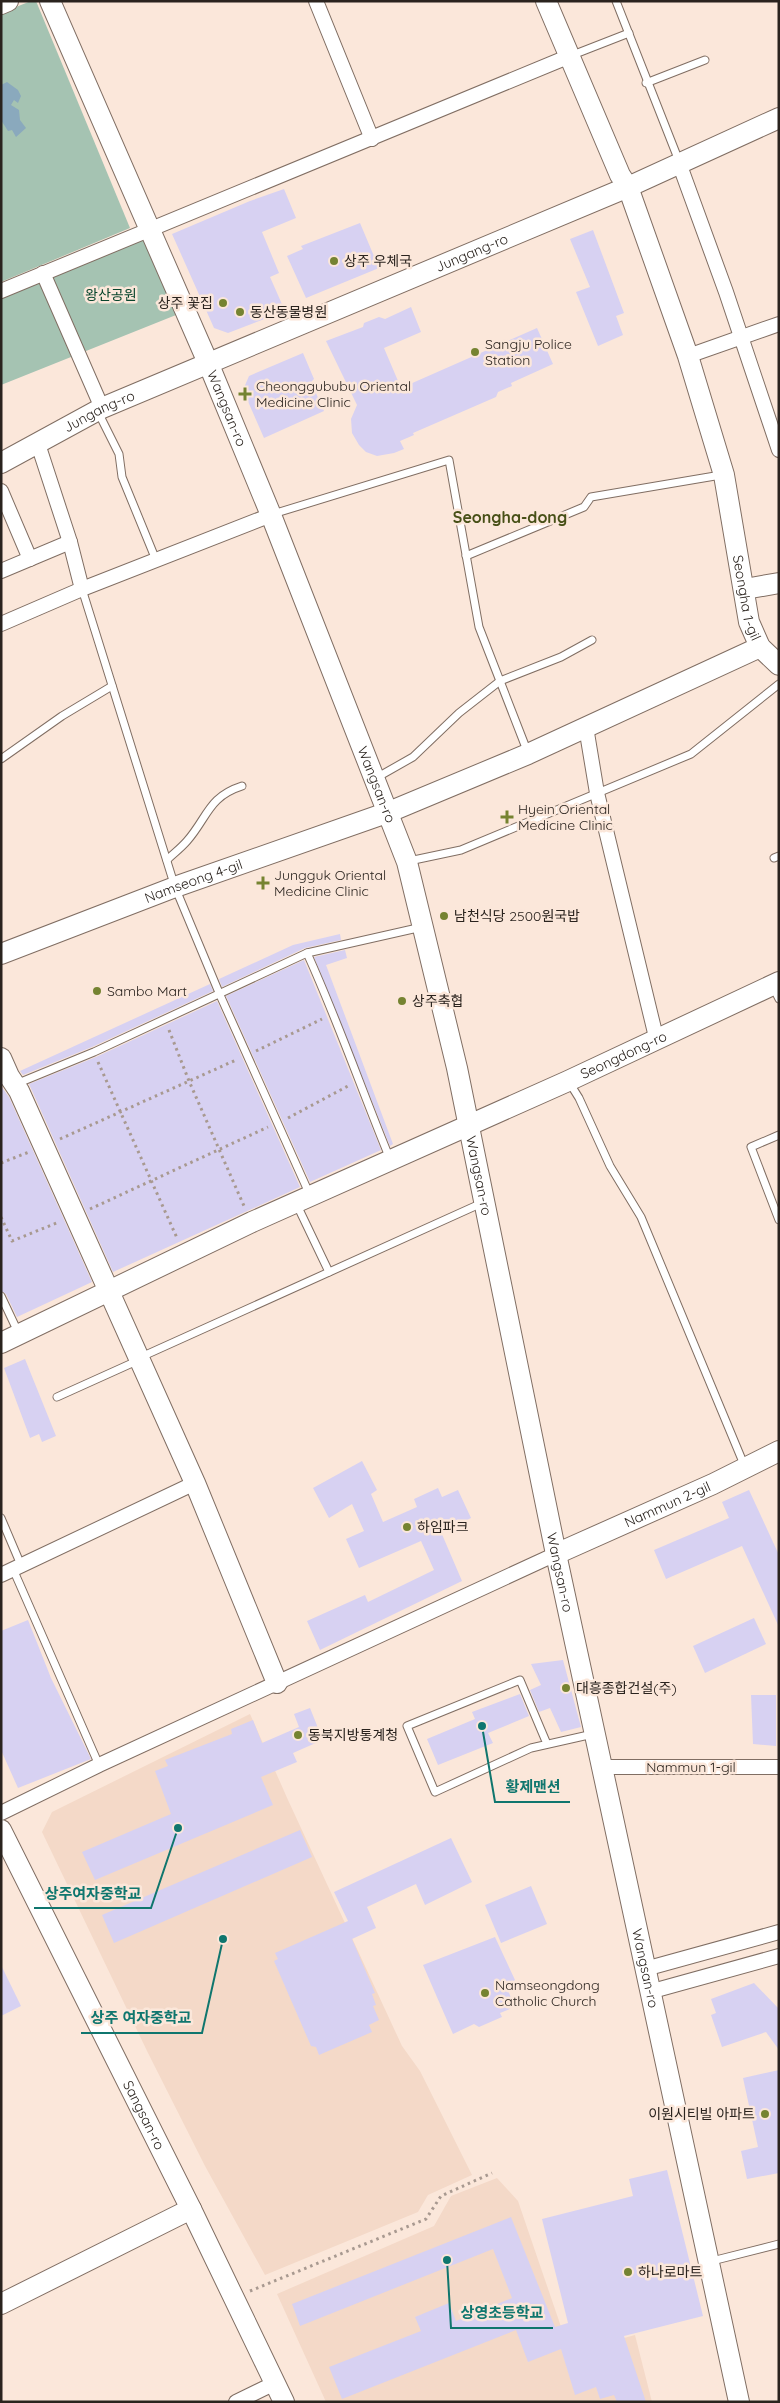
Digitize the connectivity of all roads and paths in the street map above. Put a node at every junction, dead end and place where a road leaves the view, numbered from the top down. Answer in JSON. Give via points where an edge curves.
{"nodes":[{"id":1,"x":8,"y":1,"type":"edge"},
{"id":2,"x":50,"y":1,"type":"edge"},
{"id":3,"x":316,"y":1,"type":"edge"},
{"id":4,"x":546,"y":1,"type":"edge"},
{"id":5,"x":616,"y":1,"type":"edge"},
{"id":6,"x":1,"y":4,"type":"edge"},
{"id":7,"x":629,"y":33,"type":"junction"},
{"id":8,"x":570,"y":56,"type":"junction"},
{"id":9,"x":705,"y":60,"type":"dead end"},
{"id":10,"x":646,"y":83,"type":"junction"},
{"id":11,"x":779,"y":118,"type":"edge"},
{"id":12,"x":372,"y":139,"type":"junction"},
{"id":13,"x":679,"y":163,"type":"junction"},
{"id":14,"x":628,"y":187,"type":"junction"},
{"id":15,"x":150,"y":229,"type":"junction"},
{"id":16,"x":43,"y":273,"type":"junction"},
{"id":17,"x":1,"y":291,"type":"edge"},
{"id":18,"x":779,"y":324,"type":"edge"},
{"id":19,"x":741,"y":337,"type":"junction"},
{"id":20,"x":688,"y":356,"type":"junction"},
{"id":21,"x":209,"y":365,"type":"junction"},
{"id":22,"x":100,"y":410,"type":"junction"},
{"id":23,"x":38,"y":444,"type":"junction"},
{"id":24,"x":779,"y":450,"type":"edge"},
{"id":25,"x":2,"y":462,"type":"edge"},
{"id":26,"x":724,"y":475,"type":"junction"},
{"id":27,"x":1,"y":491,"type":"edge"},
{"id":28,"x":270,"y":515,"type":"junction"},
{"id":29,"x":70,"y":542,"type":"junction"},
{"id":30,"x":466,"y":556,"type":"junction"},
{"id":31,"x":30,"y":559,"type":"junction"},
{"id":32,"x":156,"y":560,"type":"junction"},
{"id":33,"x":1,"y":571,"type":"edge"},
{"id":34,"x":779,"y":583,"type":"edge"},
{"id":35,"x":82,"y":589,"type":"junction"},
{"id":36,"x":745,"y":589,"type":"junction"},
{"id":37,"x":1,"y":624,"type":"edge"},
{"id":38,"x":592,"y":640,"type":"dead end"},
{"id":39,"x":760,"y":647,"type":"junction"},
{"id":40,"x":779,"y":664,"type":"edge"},
{"id":41,"x":500,"y":682,"type":"junction"},
{"id":42,"x":779,"y":684,"type":"edge"},
{"id":43,"x":112,"y":686,"type":"junction"},
{"id":44,"x":586,"y":727,"type":"junction"},
{"id":45,"x":528,"y":754,"type":"junction"},
{"id":46,"x":1,"y":759,"type":"edge"},
{"id":47,"x":375,"y":778,"type":"junction"},
{"id":48,"x":242,"y":786,"type":"dead end"},
{"id":49,"x":597,"y":794,"type":"junction"},
{"id":50,"x":389,"y":812,"type":"junction"},
{"id":51,"x":167,"y":860,"type":"junction"},
{"id":52,"x":407,"y":862,"type":"junction"},
{"id":53,"x":176,"y":887,"type":"junction"},
{"id":54,"x":422,"y":927,"type":"junction"},
{"id":55,"x":307,"y":953,"type":"junction"},
{"id":56,"x":1,"y":954,"type":"edge"},
{"id":57,"x":777,"y":988,"type":"edge"},
{"id":58,"x":220,"y":995,"type":"junction"},
{"id":59,"x":334,"y":1013,"type":"junction"},
{"id":60,"x":165,"y":1020,"type":"junction"},
{"id":61,"x":656,"y":1037,"type":"junction"},
{"id":62,"x":94,"y":1052,"type":"junction"},
{"id":63,"x":246,"y":1055,"type":"junction"},
{"id":64,"x":1,"y":1058,"type":"edge"},
{"id":65,"x":189,"y":1081,"type":"junction"},
{"id":66,"x":358,"y":1081,"type":"junction"},
{"id":67,"x":568,"y":1081,"type":"junction"},
{"id":68,"x":14,"y":1084,"type":"junction"},
{"id":69,"x":120,"y":1112,"type":"junction"},
{"id":70,"x":278,"y":1123,"type":"junction"},
{"id":71,"x":468,"y":1124,"type":"junction"},
{"id":72,"x":779,"y":1135,"type":"edge"},
{"id":73,"x":44,"y":1147,"type":"junction"},
{"id":74,"x":219,"y":1149,"type":"junction"},
{"id":75,"x":391,"y":1161,"type":"junction"},
{"id":76,"x":1,"y":1163,"type":"edge"},
{"id":77,"x":151,"y":1180,"type":"junction"},
{"id":78,"x":303,"y":1199,"type":"junction"},
{"id":79,"x":485,"y":1202,"type":"junction"},
{"id":80,"x":777,"y":1206,"type":"edge"},
{"id":81,"x":75,"y":1216,"type":"junction"},
{"id":82,"x":1,"y":1217,"type":"edge"},
{"id":83,"x":779,"y":1220,"type":"edge"},
{"id":84,"x":252,"y":1222,"type":"junction"},
{"id":85,"x":184,"y":1254,"type":"junction"},
{"id":86,"x":329,"y":1272,"type":"junction"},
{"id":87,"x":108,"y":1290,"type":"junction"},
{"id":88,"x":1,"y":1296,"type":"edge"},
{"id":89,"x":10,"y":1339,"type":"edge"},
{"id":90,"x":139,"y":1359,"type":"junction"},
{"id":91,"x":56,"y":1397,"type":"dead end"},
{"id":92,"x":779,"y":1451,"type":"edge"},
{"id":93,"x":745,"y":1468,"type":"junction"},
{"id":94,"x":195,"y":1483,"type":"junction"},
{"id":95,"x":1,"y":1518,"type":"edge"},
{"id":96,"x":556,"y":1554,"type":"junction"},
{"id":97,"x":12,"y":1569,"type":"edge"},
{"id":98,"x":277,"y":1682,"type":"junction"},
{"id":99,"x":596,"y":1734,"type":"junction"},
{"id":100,"x":547,"y":1744,"type":"junction"},
{"id":101,"x":99,"y":1765,"type":"junction"},
{"id":102,"x":603,"y":1767,"type":"junction"},
{"id":103,"x":779,"y":1767,"type":"edge"},
{"id":104,"x":1,"y":1813,"type":"edge"},
{"id":105,"x":1,"y":1830,"type":"edge"},
{"id":106,"x":779,"y":1932,"type":"edge"},
{"id":107,"x":779,"y":1956,"type":"edge"},
{"id":108,"x":645,"y":1969,"type":"junction"},
{"id":109,"x":650,"y":1992,"type":"junction"},
{"id":110,"x":492,"y":2173,"type":"dead end"},
{"id":111,"x":191,"y":2209,"type":"junction"},
{"id":112,"x":779,"y":2244,"type":"edge"},
{"id":113,"x":709,"y":2262,"type":"junction"},
{"id":114,"x":233,"y":2298,"type":"junction"},
{"id":115,"x":1,"y":2304,"type":"edge"},
{"id":116,"x":275,"y":2383,"type":"junction"},
{"id":117,"x":236,"y":2402,"type":"edge"},
{"id":118,"x":284,"y":2402,"type":"edge"},
{"id":119,"x":739,"y":2402,"type":"edge"}],
"edges":[{"from":1,"to":6,"type":"street"},
{"from":2,"to":15,"type":"street","name":"Wangsan-ro"},
{"from":3,"to":12,"type":"street"},
{"from":4,"to":8,"type":"street","name":"Seongha 1-gil"},
{"from":5,"to":7,"type":"lane"},
{"from":7,"to":8,"type":"lane"},
{"from":7,"to":10,"type":"lane"},
{"from":8,"to":12,"type":"street"},
{"from":8,"to":14,"type":"street","name":"Seongha 1-gil"},
{"from":9,"to":10,"type":"lane"},
{"from":10,"to":13,"type":"lane"},
{"from":11,"to":13,"type":"street","name":"Jungang-ro"},
{"from":12,"to":15,"type":"street"},
{"from":13,"to":14,"type":"street","name":"Jungang-ro"},
{"from":13,"to":19,"type":"street"},
{"from":14,"to":20,"type":"street","name":"Seongha 1-gil"},
{"from":14,"to":21,"type":"street","name":"Jungang-ro"},
{"from":15,"to":16,"type":"street"},
{"from":15,"to":21,"type":"street","name":"Wangsan-ro"},
{"from":16,"to":17,"type":"street"},
{"from":16,"to":22,"type":"street"},
{"from":18,"to":19,"type":"street"},
{"from":19,"to":20,"type":"street"},
{"from":19,"to":24,"type":"street"},
{"from":20,"to":26,"type":"street","name":"Seongha 1-gil"},
{"from":21,"to":22,"type":"street","name":"Jungang-ro"},
{"from":21,"to":28,"type":"street","name":"Wangsan-ro"},
{"from":22,"to":23,"type":"street","name":"Jungang-ro"},
{"from":22,"to":32,"type":"lane","via":[[119,454],[122,477]]},
{"from":23,"to":25,"type":"street","name":"Jungang-ro"},
{"from":23,"to":29,"type":"street"},
{"from":26,"to":30,"type":"lane","via":[[591,497],[584,507]]},
{"from":26,"to":36,"type":"street","name":"Seongha 1-gil"},
{"from":27,"to":31,"type":"street"},
{"from":28,"to":30,"type":"lane","via":[[448,460]]},
{"from":28,"to":32,"type":"street"},
{"from":28,"to":47,"type":"street","name":"Wangsan-ro"},
{"from":29,"to":31,"type":"street"},
{"from":29,"to":35,"type":"street"},
{"from":30,"to":41,"type":"lane","via":[[479,627]]},
{"from":31,"to":33,"type":"street"},
{"from":32,"to":35,"type":"street"},
{"from":34,"to":36,"type":"street"},
{"from":35,"to":37,"type":"street"},
{"from":35,"to":43,"type":"lane"},
{"from":36,"to":39,"type":"street","name":"Seongha 1-gil","via":[[749,622]]},
{"from":38,"to":41,"type":"lane","via":[[561,657]]},
{"from":39,"to":40,"type":"street"},
{"from":39,"to":44,"type":"street","name":"Seongha 1-gil"},
{"from":41,"to":45,"type":"lane"},
{"from":41,"to":47,"type":"lane","via":[[459,712],[414,757]]},
{"from":42,"to":49,"type":"lane","via":[[690,754]]},
{"from":43,"to":46,"type":"lane"},
{"from":43,"to":51,"type":"lane"},
{"from":44,"to":45,"type":"street","name":"Seongha 1-gil"},
{"from":44,"to":49,"type":"street"},
{"from":45,"to":50,"type":"street","name":"Seongha 1-gil"},
{"from":47,"to":50,"type":"street","name":"Wangsan-ro"},
{"from":48,"to":51,"type":"lane","via":[[226,791],[207,810],[188,840]]},
{"from":49,"to":52,"type":"lane","via":[[462,850]]},
{"from":49,"to":61,"type":"street"},
{"from":50,"to":52,"type":"street","name":"Wangsan-ro"},
{"from":50,"to":53,"type":"street","name":"Namseong 4-gil"},
{"from":51,"to":53,"type":"lane"},
{"from":52,"to":54,"type":"street","name":"Wangsan-ro"},
{"from":53,"to":56,"type":"street","name":"Namseong 4-gil"},
{"from":53,"to":58,"type":"lane"},
{"from":54,"to":55,"type":"lane"},
{"from":54,"to":71,"type":"street","name":"Wangsan-ro"},
{"from":55,"to":58,"type":"lane"},
{"from":55,"to":59,"type":"lane"},
{"from":57,"to":61,"type":"street","name":"Seongdong-ro"},
{"from":58,"to":60,"type":"lane"},
{"from":58,"to":63,"type":"lane"},
{"from":59,"to":63,"type":"path"},
{"from":59,"to":66,"type":"lane"},
{"from":60,"to":62,"type":"lane"},
{"from":60,"to":65,"type":"path"},
{"from":61,"to":67,"type":"street","name":"Seongdong-ro"},
{"from":62,"to":68,"type":"lane"},
{"from":62,"to":69,"type":"path"},
{"from":63,"to":65,"type":"path"},
{"from":63,"to":70,"type":"lane"},
{"from":64,"to":68,"type":"street"},
{"from":65,"to":69,"type":"path"},
{"from":65,"to":74,"type":"path"},
{"from":66,"to":70,"type":"path"},
{"from":66,"to":75,"type":"lane"},
{"from":67,"to":71,"type":"street","name":"Seongdong-ro"},
{"from":67,"to":93,"type":"lane","via":[[610,1166],[641,1217]]},
{"from":68,"to":73,"type":"street"},
{"from":69,"to":73,"type":"path"},
{"from":69,"to":77,"type":"path"},
{"from":70,"to":74,"type":"path"},
{"from":70,"to":78,"type":"lane"},
{"from":71,"to":75,"type":"street","name":"Seongdong-ro"},
{"from":71,"to":79,"type":"street","name":"Wangsan-ro"},
{"from":72,"to":80,"type":"lane","via":[[751,1147]]},
{"from":73,"to":76,"type":"path"},
{"from":73,"to":81,"type":"street"},
{"from":74,"to":77,"type":"path"},
{"from":74,"to":84,"type":"path"},
{"from":75,"to":78,"type":"street","name":"Seongdong-ro"},
{"from":77,"to":81,"type":"path"},
{"from":77,"to":85,"type":"path"},
{"from":78,"to":84,"type":"street","name":"Seongdong-ro"},
{"from":78,"to":86,"type":"lane"},
{"from":79,"to":86,"type":"lane"},
{"from":79,"to":96,"type":"street","name":"Wangsan-ro"},
{"from":80,"to":83,"type":"lane"},
{"from":81,"to":82,"type":"path","via":[[12,1241]]},
{"from":81,"to":87,"type":"street"},
{"from":84,"to":85,"type":"street","name":"Seongdong-ro"},
{"from":85,"to":87,"type":"street","name":"Seongdong-ro"},
{"from":86,"to":90,"type":"lane"},
{"from":87,"to":89,"type":"street","name":"Seongdong-ro"},
{"from":87,"to":90,"type":"street"},
{"from":88,"to":89,"type":"lane"},
{"from":90,"to":91,"type":"lane"},
{"from":90,"to":94,"type":"street"},
{"from":92,"to":93,"type":"street","name":"Nammun 2-gil"},
{"from":93,"to":96,"type":"street","name":"Nammun 2-gil"},
{"from":94,"to":97,"type":"street"},
{"from":94,"to":98,"type":"street"},
{"from":95,"to":97,"type":"lane"},
{"from":96,"to":98,"type":"street"},
{"from":96,"to":99,"type":"street","name":"Wangsan-ro"},
{"from":97,"to":101,"type":"lane"},
{"from":98,"to":101,"type":"street"},
{"from":99,"to":100,"type":"lane"},
{"from":99,"to":102,"type":"street","name":"Wangsan-ro"},
{"from":100,"to":100,"type":"lane","via":[[531,1748],[435,1792],[407,1726],[520,1680]]},
{"from":101,"to":104,"type":"street"},
{"from":102,"to":103,"type":"street","name":"Nammun 1-gil"},
{"from":102,"to":108,"type":"street","name":"Wangsan-ro"},
{"from":105,"to":111,"type":"street","name":"Sangsan-ro"},
{"from":106,"to":108,"type":"street"},
{"from":107,"to":109,"type":"street"},
{"from":108,"to":109,"type":"street","name":"Wangsan-ro"},
{"from":109,"to":113,"type":"street","name":"Wangsan-ro"},
{"from":110,"to":114,"type":"path","via":[[441,2196],[426,2220]]},
{"from":111,"to":114,"type":"street","name":"Sangsan-ro"},
{"from":111,"to":115,"type":"street"},
{"from":112,"to":113,"type":"lane"},
{"from":113,"to":119,"type":"street","name":"Wangsan-ro"},
{"from":114,"to":116,"type":"street","name":"Sangsan-ro"},
{"from":116,"to":117,"type":"street"},
{"from":116,"to":118,"type":"street","name":"Sangsan-ro"}]}
